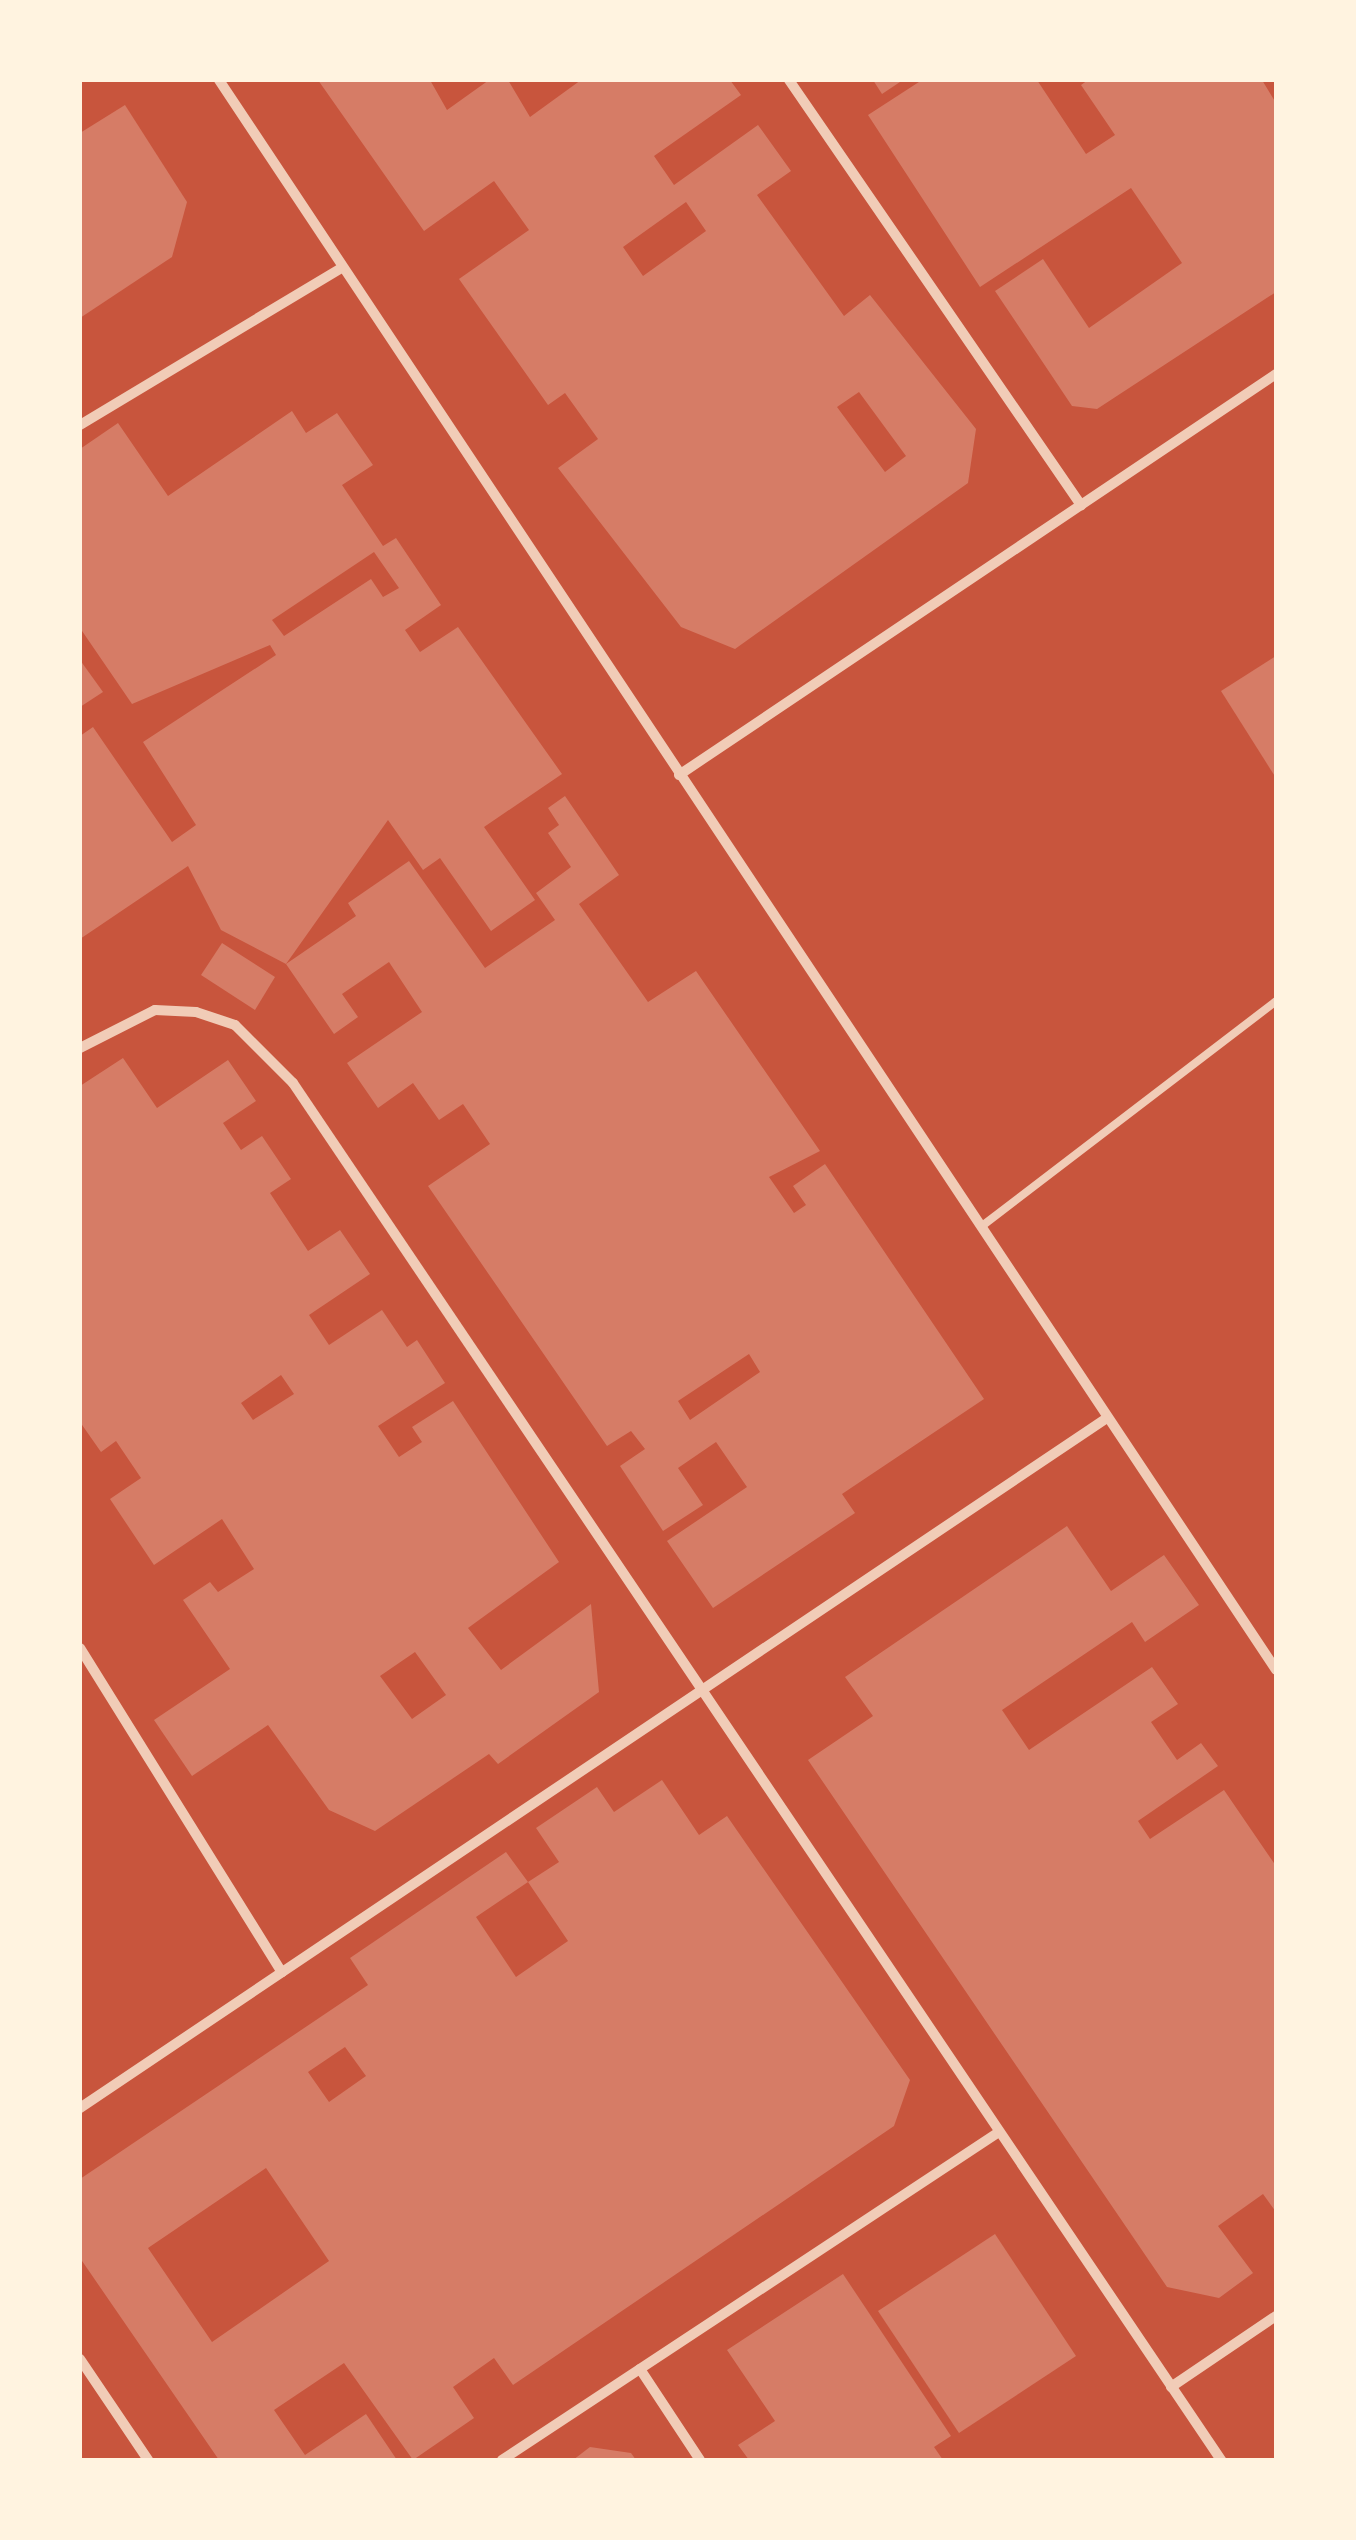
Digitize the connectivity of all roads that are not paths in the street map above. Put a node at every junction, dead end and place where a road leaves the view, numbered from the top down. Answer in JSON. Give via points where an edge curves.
{"nodes":[{"id":1,"x":219,"y":80,"type":"edge"},
{"id":2,"x":789,"y":80,"type":"edge"},
{"id":3,"x":341,"y":268,"type":"junction"},
{"id":4,"x":1276,"y":374,"type":"edge"},
{"id":5,"x":80,"y":425,"type":"edge"},
{"id":6,"x":1080,"y":505,"type":"junction"},
{"id":7,"x":679,"y":775,"type":"junction"},
{"id":8,"x":1276,"y":1002,"type":"edge"},
{"id":9,"x":80,"y":1048,"type":"edge"},
{"id":10,"x":982,"y":1226,"type":"junction"},
{"id":11,"x":1107,"y":1418,"type":"junction"},
{"id":12,"x":80,"y":1648,"type":"edge"},
{"id":13,"x":1276,"y":1670,"type":"edge"},
{"id":14,"x":707,"y":1687,"type":"junction"},
{"id":15,"x":282,"y":1972,"type":"junction"},
{"id":16,"x":80,"y":2108,"type":"edge"},
{"id":17,"x":996,"y":2134,"type":"junction"},
{"id":18,"x":1276,"y":2316,"type":"edge"},
{"id":19,"x":80,"y":2359,"type":"edge"},
{"id":20,"x":640,"y":2368,"type":"junction"},
{"id":21,"x":1171,"y":2387,"type":"junction"},
{"id":22,"x":148,"y":2460,"type":"edge"},
{"id":23,"x":502,"y":2460,"type":"edge"},
{"id":24,"x":700,"y":2460,"type":"edge"},
{"id":25,"x":1222,"y":2460,"type":"edge"}],
"edges":[{"from":1,"to":3,"type":"street"},
{"from":2,"to":6,"type":"street"},
{"from":3,"to":5,"type":"street"},
{"from":3,"to":7,"type":"street"},
{"from":4,"to":6,"type":"street"},
{"from":6,"to":7,"type":"street"},
{"from":7,"to":10,"type":"street"},
{"from":8,"to":10,"type":"lane"},
{"from":9,"to":14,"type":"street","via":[[155,1010],[235,1025],[265,1050]]},
{"from":10,"to":11,"type":"street"},
{"from":11,"to":13,"type":"street"},
{"from":11,"to":14,"type":"street"},
{"from":12,"to":15,"type":"street"},
{"from":14,"to":15,"type":"street"},
{"from":14,"to":17,"type":"street"},
{"from":15,"to":16,"type":"street"},
{"from":17,"to":20,"type":"street"},
{"from":17,"to":21,"type":"street"},
{"from":18,"to":21,"type":"street"},
{"from":19,"to":22,"type":"street"},
{"from":20,"to":23,"type":"street"},
{"from":20,"to":24,"type":"street"},
{"from":21,"to":25,"type":"street"}]}
